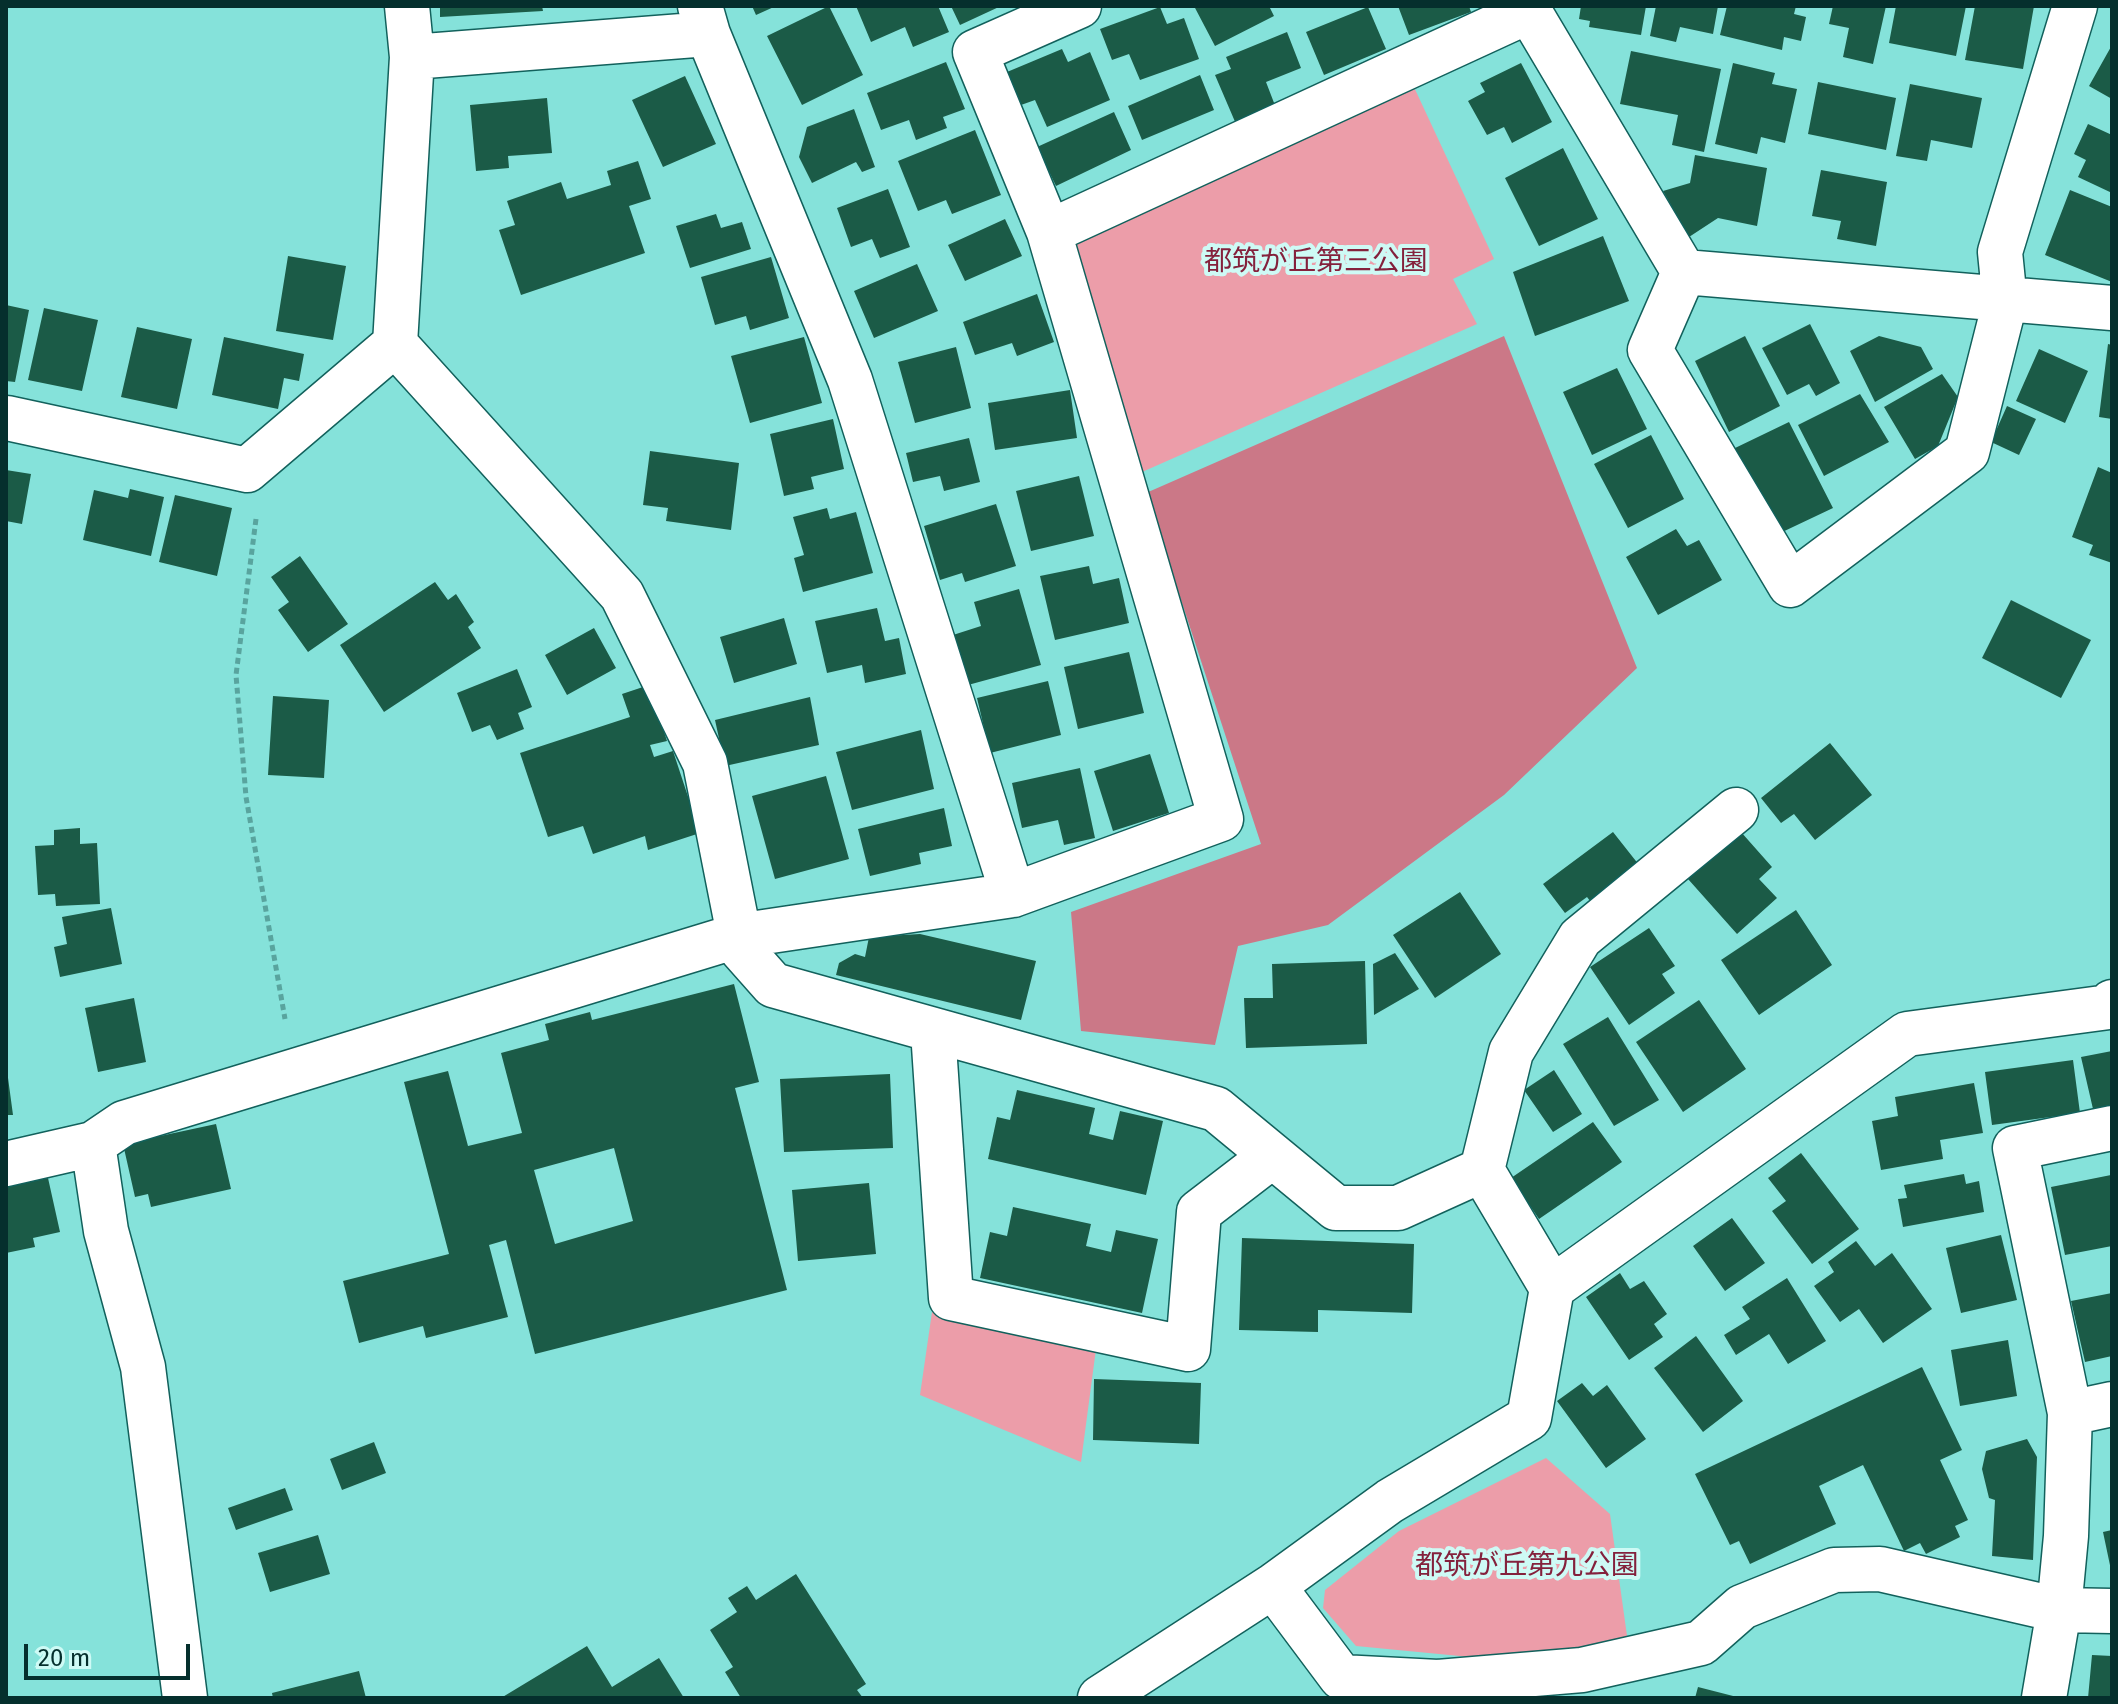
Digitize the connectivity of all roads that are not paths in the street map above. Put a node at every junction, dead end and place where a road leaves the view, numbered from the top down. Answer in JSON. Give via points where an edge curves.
{"nodes":[{"id":1,"x":407,"y":6,"type":"edge"},
{"id":2,"x":1079,"y":6,"type":"edge"},
{"id":3,"x":2075,"y":6,"type":"edge"},
{"id":4,"x":1528,"y":9,"type":"edge"},
{"id":5,"x":704,"y":20,"type":"edge"},
{"id":6,"x":412,"y":57,"type":"junction"},
{"id":7,"x":1049,"y":232,"type":"junction"},
{"id":8,"x":1684,"y":272,"type":"junction"},
{"id":9,"x":2005,"y":302,"type":"junction"},
{"id":10,"x":2112,"y":308,"type":"edge"},
{"id":11,"x":395,"y":344,"type":"junction"},
{"id":12,"x":7,"y":418,"type":"edge"},
{"id":13,"x":1736,"y":810,"type":"dead end"},
{"id":14,"x":1013,"y":895,"type":"junction"},
{"id":15,"x":737,"y":936,"type":"junction"},
{"id":16,"x":2112,"y":1002,"type":"edge"},
{"id":17,"x":933,"y":1031,"type":"junction"},
{"id":18,"x":2112,"y":1128,"type":"edge"},
{"id":19,"x":93,"y":1144,"type":"junction"},
{"id":20,"x":1272,"y":1156,"type":"junction"},
{"id":21,"x":6,"y":1164,"type":"edge"},
{"id":22,"x":1482,"y":1170,"type":"junction"},
{"id":23,"x":1552,"y":1288,"type":"junction"},
{"id":24,"x":2112,"y":1404,"type":"edge"},
{"id":25,"x":2070,"y":1413,"type":"junction"},
{"id":26,"x":1273,"y":1586,"type":"junction"},
{"id":27,"x":2059,"y":1610,"type":"junction"},
{"id":28,"x":2112,"y":1611,"type":"edge"},
{"id":29,"x":185,"y":1698,"type":"edge"},
{"id":30,"x":1100,"y":1698,"type":"edge"},
{"id":31,"x":2044,"y":1698,"type":"edge"}],
"edges":[{"from":1,"to":6,"type":"street"},
{"from":2,"to":7,"type":"street","via":[[975,52]]},
{"from":3,"to":9,"type":"street","via":[[2000,252]]},
{"from":4,"to":7,"type":"street"},
{"from":4,"to":8,"type":"street"},
{"from":5,"to":6,"type":"street"},
{"from":5,"to":14,"type":"street","via":[[850,380]]},
{"from":6,"to":11,"type":"street"},
{"from":7,"to":14,"type":"street","via":[[1221,819]]},
{"from":8,"to":9,"type":"street"},
{"from":8,"to":9,"type":"street","via":[[1650,350],[1790,585],[1967,452]]},
{"from":9,"to":10,"type":"street"},
{"from":11,"to":12,"type":"street","via":[[247,470]]},
{"from":11,"to":15,"type":"street","via":[[622,595],[705,763]]},
{"from":13,"to":22,"type":"street","via":[[1580,938],[1511,1052]]},
{"from":14,"to":15,"type":"street"},
{"from":15,"to":17,"type":"street","via":[[742,950],[773,985]]},
{"from":15,"to":19,"type":"street","via":[[124,1123]]},
{"from":16,"to":23,"type":"street","via":[[2109,1007],[1907,1034]]},
{"from":17,"to":20,"type":"street","via":[[1216,1109]]},
{"from":17,"to":20,"type":"street","via":[[951,1298],[1188,1349],[1199,1212]]},
{"from":18,"to":25,"type":"street","via":[[2015,1148]]},
{"from":19,"to":21,"type":"street"},
{"from":19,"to":29,"type":"street","via":[[106,1231],[143,1367]]},
{"from":20,"to":22,"type":"street","via":[[1336,1208],[1398,1208]]},
{"from":22,"to":23,"type":"street"},
{"from":23,"to":26,"type":"street","via":[[1529,1418],[1390,1501]]},
{"from":24,"to":25,"type":"street"},
{"from":25,"to":27,"type":"street"},
{"from":26,"to":27,"type":"street","via":[[1341,1677],[1438,1682],[1582,1670],[1701,1643],[1742,1607],[1834,1570],[1880,1569]]},
{"from":26,"to":30,"type":"street"},
{"from":27,"to":28,"type":"street"},
{"from":27,"to":31,"type":"street"}]}
